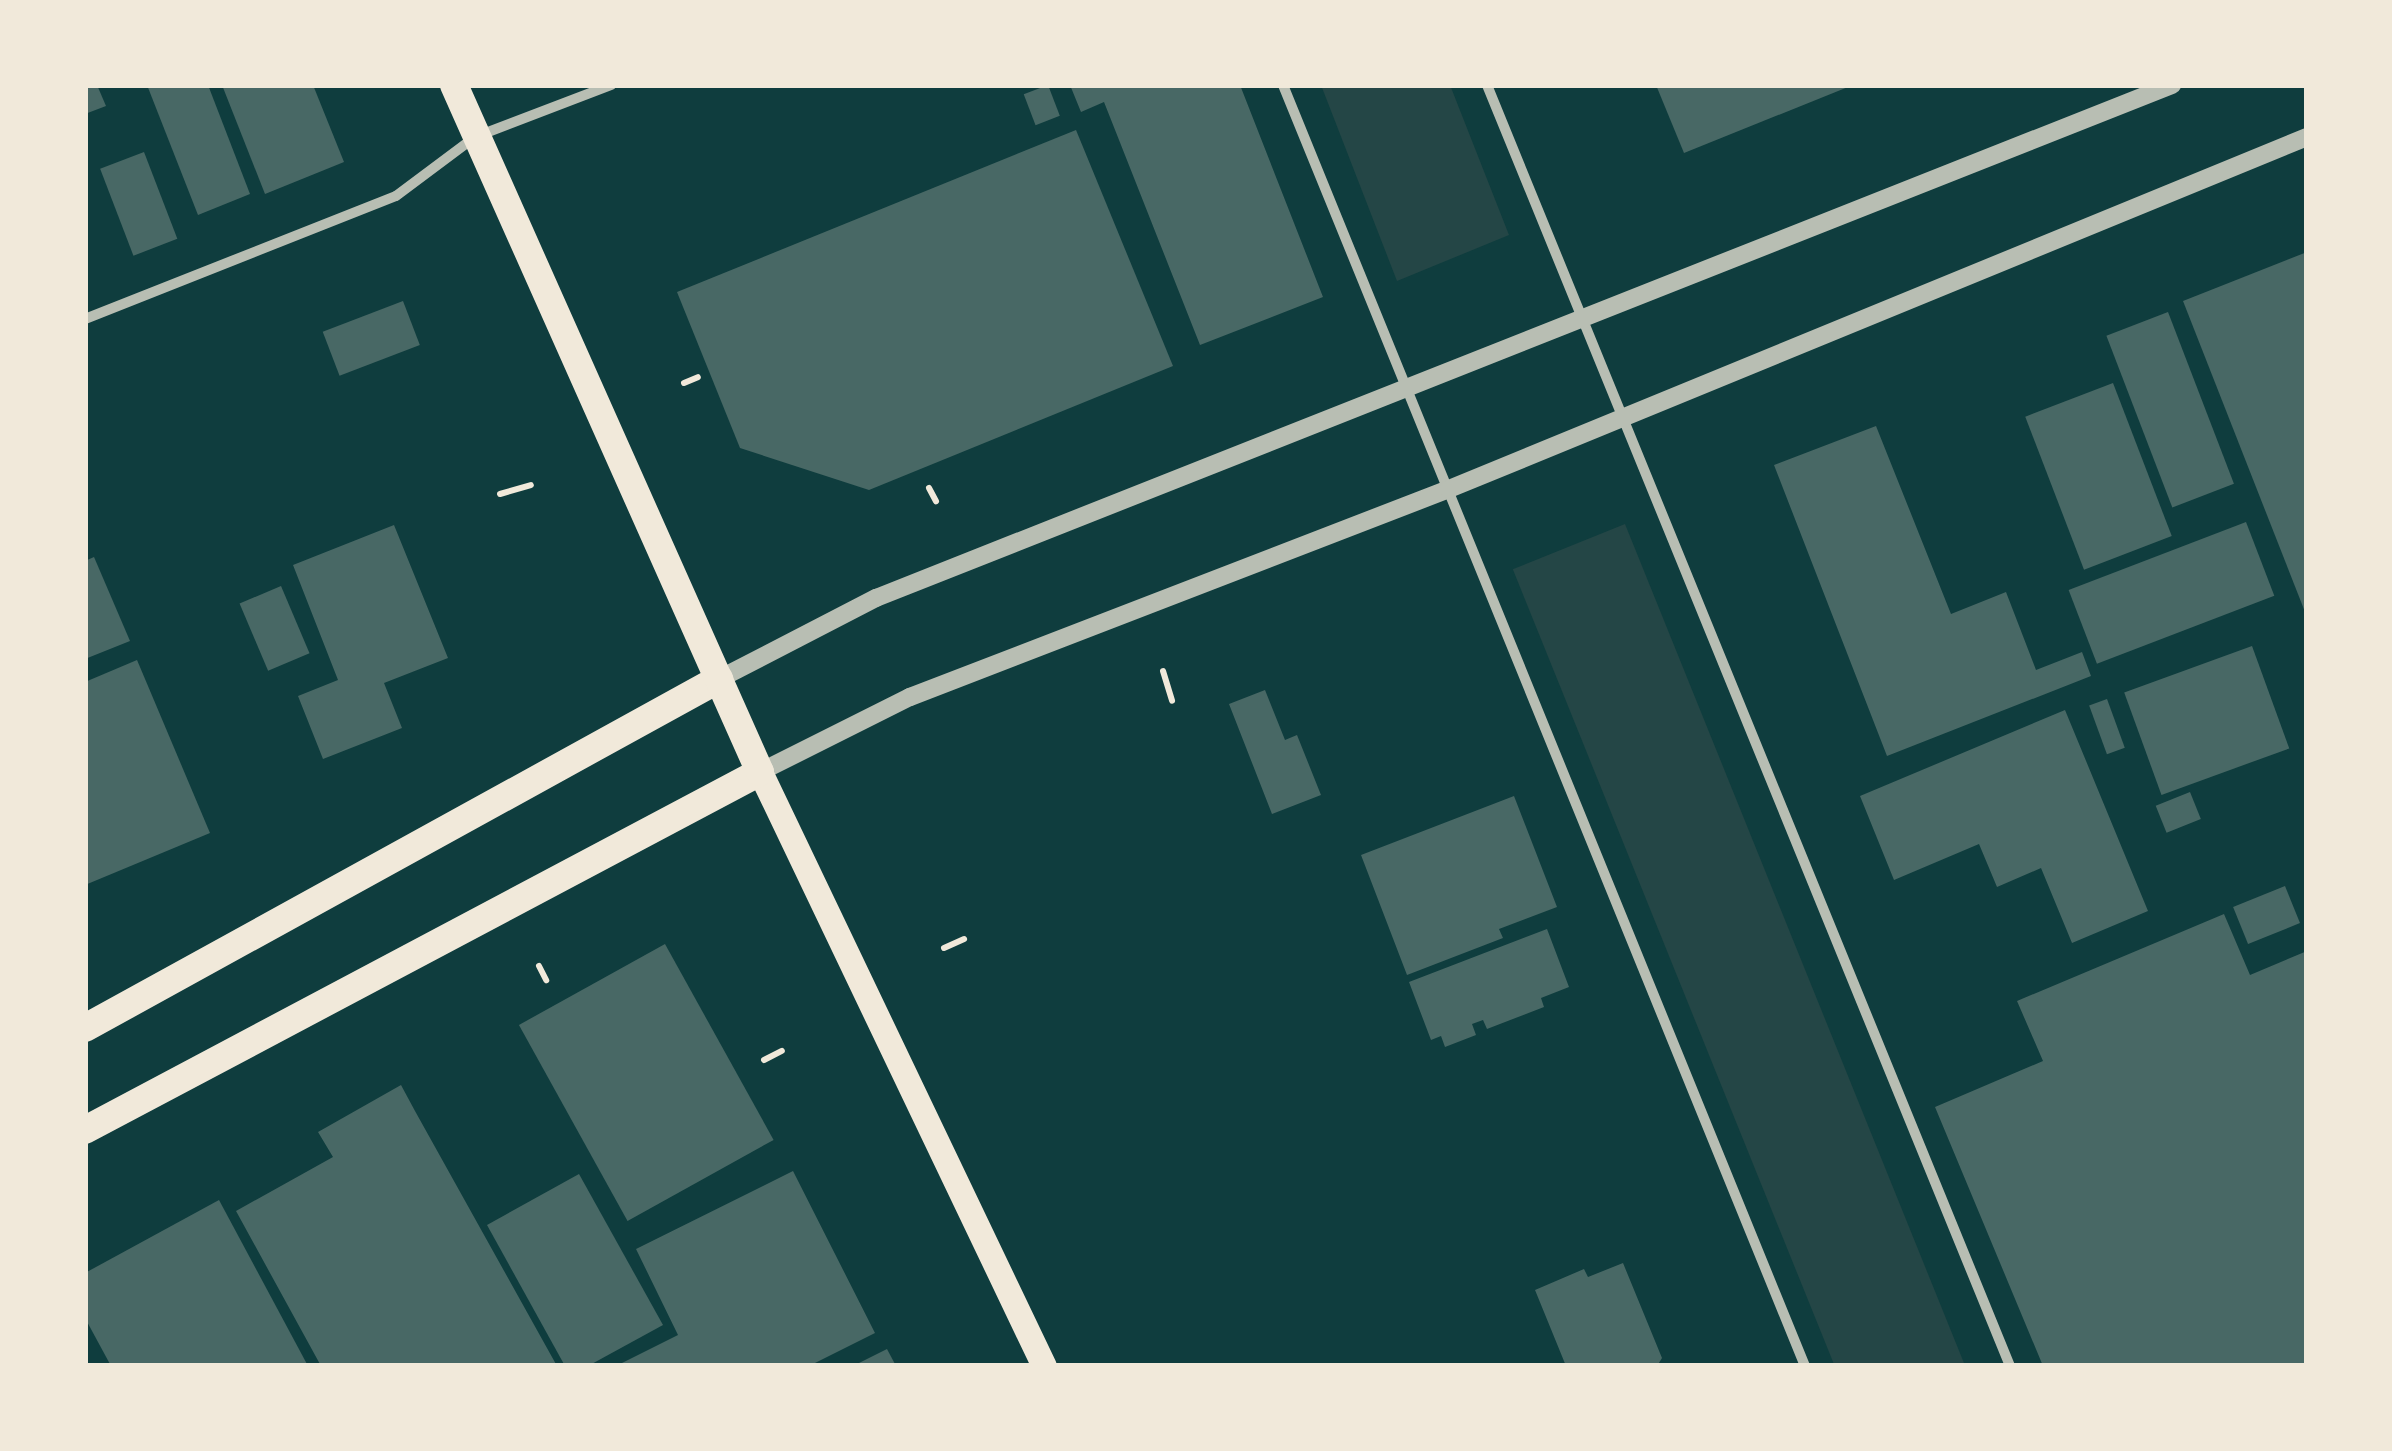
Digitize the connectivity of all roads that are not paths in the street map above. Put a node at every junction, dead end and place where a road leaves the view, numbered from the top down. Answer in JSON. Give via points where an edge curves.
{"nodes":[{"id":1,"x":454,"y":85,"type":"edge"},
{"id":2,"x":611,"y":85,"type":"edge"},
{"id":3,"x":1283,"y":85,"type":"edge"},
{"id":4,"x":1487,"y":85,"type":"edge"},
{"id":5,"x":2172,"y":85,"type":"edge"},
{"id":6,"x":2307,"y":136,"type":"edge"},
{"id":7,"x":476,"y":137,"type":"junction"},
{"id":8,"x":85,"y":318,"type":"edge"},
{"id":9,"x":1581,"y":323,"type":"junction"},
{"id":10,"x":1408,"y":390,"type":"junction"},
{"id":11,"x":1618,"y":418,"type":"junction"},
{"id":12,"x":1449,"y":489,"type":"junction"},
{"id":13,"x":719,"y":679,"type":"junction"},
{"id":14,"x":760,"y":772,"type":"junction"},
{"id":15,"x":85,"y":1028,"type":"edge"},
{"id":16,"x":85,"y":1130,"type":"edge"},
{"id":17,"x":1044,"y":1366,"type":"edge"},
{"id":18,"x":1805,"y":1366,"type":"edge"},
{"id":19,"x":2010,"y":1366,"type":"edge"}],
"edges":[{"from":1,"to":7,"type":"highway"},
{"from":2,"to":7,"type":"street"},
{"from":3,"to":10,"type":"street"},
{"from":4,"to":9,"type":"street"},
{"from":5,"to":9,"type":"street"},
{"from":6,"to":11,"type":"street"},
{"from":7,"to":8,"type":"street","via":[[396,196]]},
{"from":7,"to":13,"type":"highway"},
{"from":9,"to":10,"type":"street"},
{"from":9,"to":11,"type":"street"},
{"from":10,"to":12,"type":"street"},
{"from":10,"to":13,"type":"street","via":[[876,598]]},
{"from":11,"to":12,"type":"street"},
{"from":11,"to":19,"type":"street"},
{"from":12,"to":14,"type":"street","via":[[910,696]]},
{"from":12,"to":18,"type":"street"},
{"from":13,"to":14,"type":"highway"},
{"from":13,"to":15,"type":"highway"},
{"from":14,"to":16,"type":"highway"},
{"from":14,"to":17,"type":"main road"}]}
